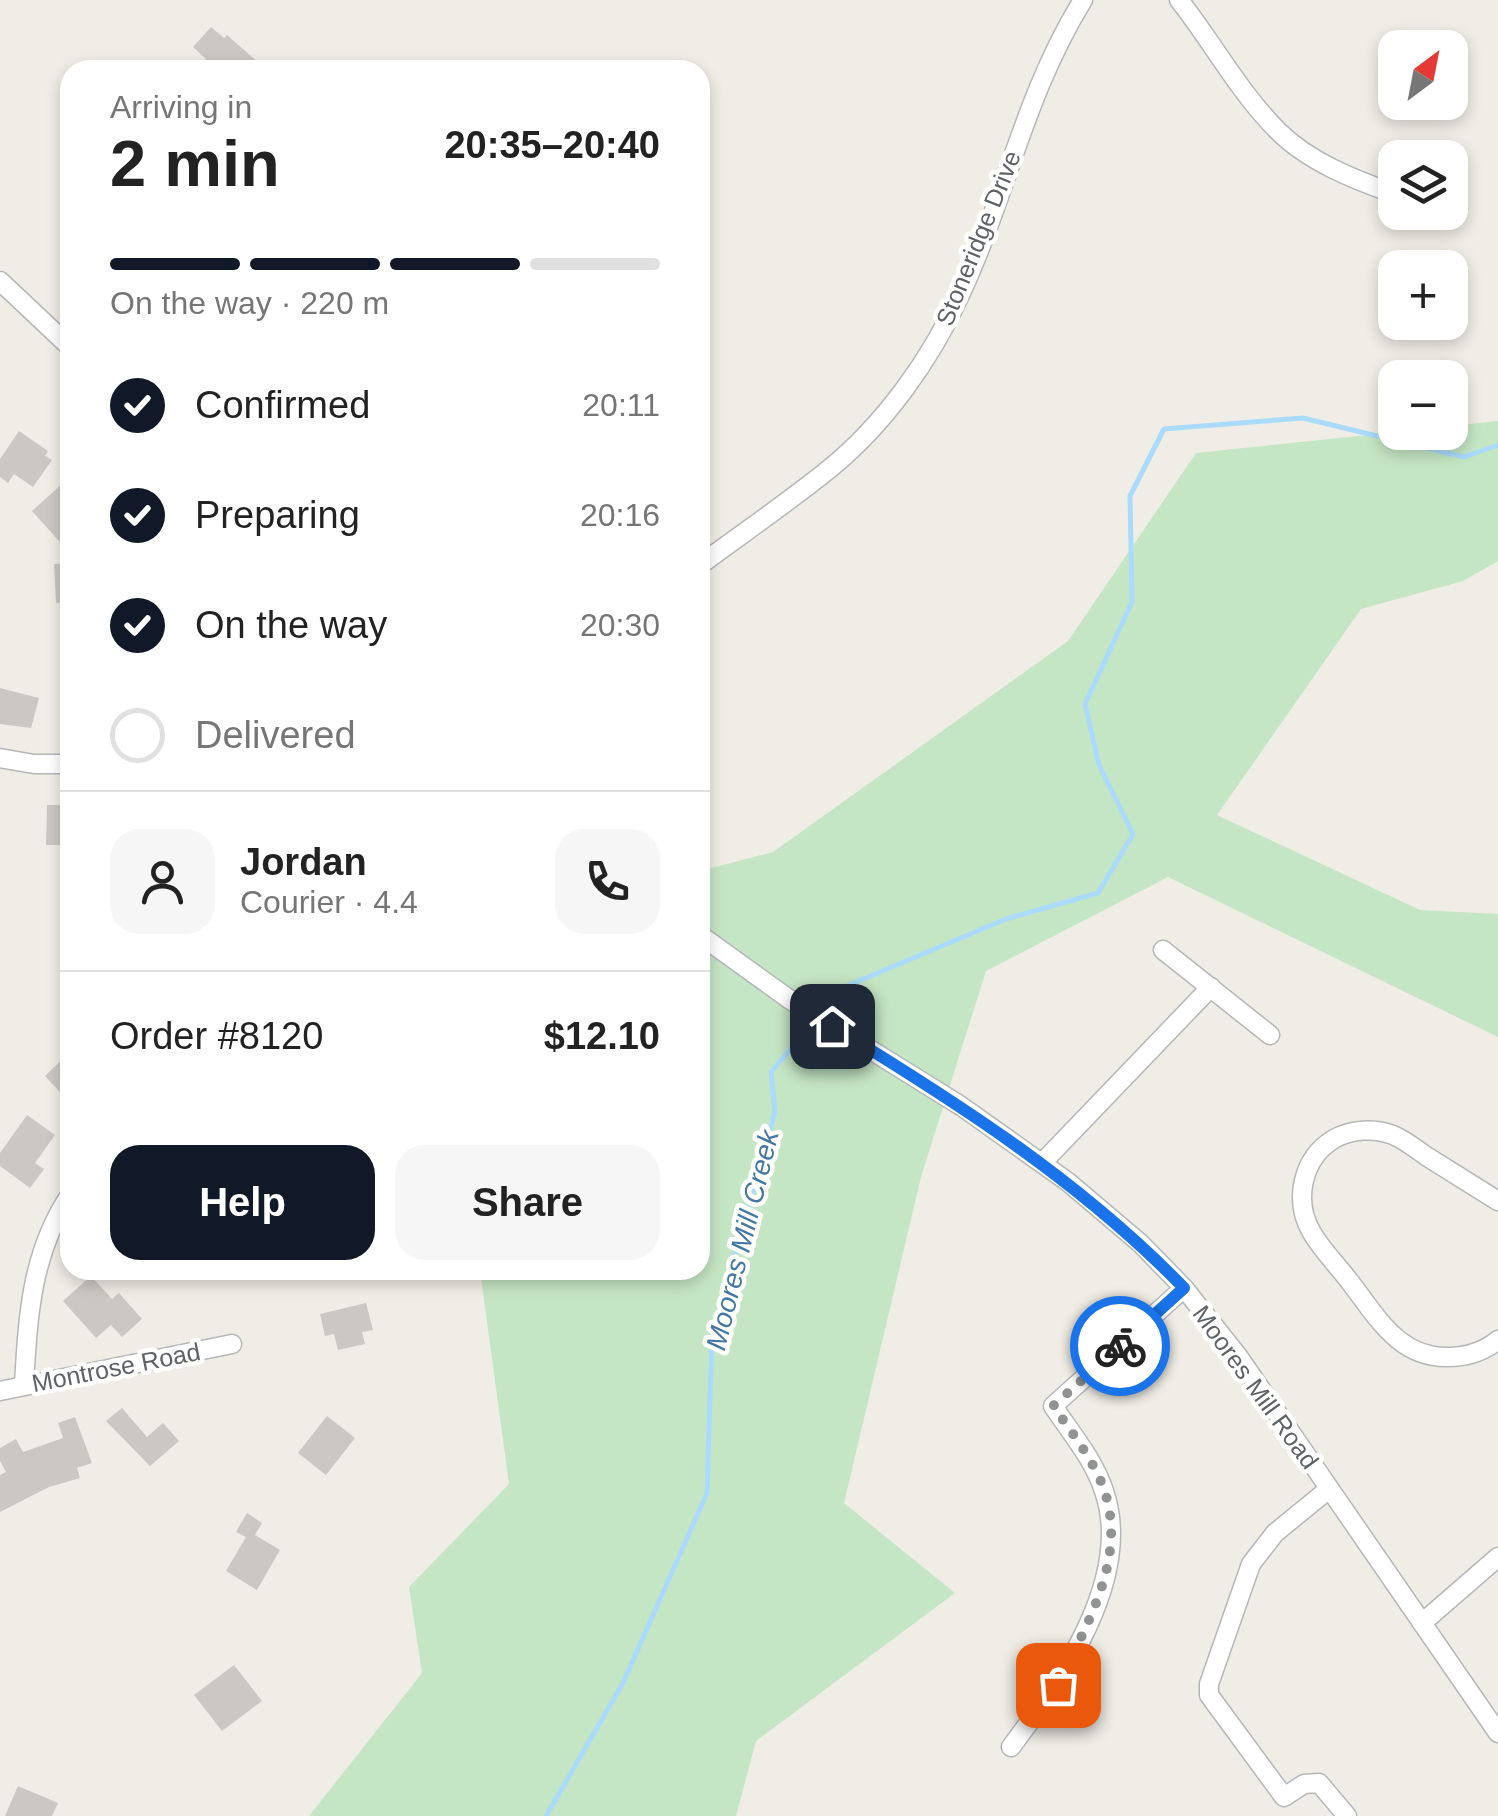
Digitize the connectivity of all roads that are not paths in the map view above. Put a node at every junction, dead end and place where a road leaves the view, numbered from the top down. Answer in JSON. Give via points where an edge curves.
{"nodes":[{"id":1,"x":1083,"y":0,"type":"edge"},
{"id":2,"x":1179,"y":0,"type":"edge"},
{"id":3,"x":1378,"y":188,"type":"edge"},
{"id":4,"x":0,"y":281,"type":"edge"},
{"id":5,"x":0,"y":297,"type":"edge"},
{"id":6,"x":22,"y":302,"type":"junction"},
{"id":7,"x":60,"y":338,"type":"edge"},
{"id":8,"x":710,"y":558,"type":"edge"},
{"id":9,"x":0,"y":758,"type":"edge"},
{"id":10,"x":60,"y":764,"type":"edge"},
{"id":11,"x":710,"y":941,"type":"edge"},
{"id":12,"x":1163,"y":950,"type":"dead end"},
{"id":13,"x":1211,"y":988,"type":"junction"},
{"id":14,"x":1270,"y":1035,"type":"dead end"},
{"id":15,"x":1042,"y":1164,"type":"junction"},
{"id":16,"x":1498,"y":1200,"type":"edge"},
{"id":17,"x":60,"y":1212,"type":"edge"},
{"id":18,"x":1184,"y":1288,"type":"junction"},
{"id":19,"x":1498,"y":1340,"type":"edge"},
{"id":20,"x":232,"y":1344,"type":"dead end"},
{"id":21,"x":24,"y":1384,"type":"junction"},
{"id":22,"x":0,"y":1391,"type":"edge"},
{"id":23,"x":1329,"y":1489,"type":"junction"},
{"id":24,"x":1498,"y":1557,"type":"edge"},
{"id":25,"x":1422,"y":1623,"type":"junction"},
{"id":26,"x":1498,"y":1733,"type":"edge"},
{"id":27,"x":1011,"y":1747,"type":"dead end"},
{"id":28,"x":1348,"y":1816,"type":"edge"}],
"edges":[{"from":1,"to":8,"type":"street","name":"Stoneridge Drive","via":[[1040,80],[961,293],[935,342],[857,444]]},
{"from":2,"to":3,"type":"street","via":[[1280,132],[1309,156]]},
{"from":4,"to":6,"type":"street"},
{"from":5,"to":6,"type":"street"},
{"from":6,"to":7,"type":"street"},
{"from":9,"to":10,"type":"street"},
{"from":11,"to":15,"type":"street","name":"Moores Mill Road"},
{"from":12,"to":13,"type":"street"},
{"from":13,"to":14,"type":"street"},
{"from":13,"to":15,"type":"street"},
{"from":15,"to":18,"type":"street","name":"Moores Mill Road"},
{"from":16,"to":19,"type":"street","via":[[1392,1135],[1364,1130],[1323,1146],[1302,1186],[1311,1231],[1395,1339],[1433,1358],[1484,1351]]},
{"from":17,"to":21,"type":"street","via":[[33,1279]]},
{"from":18,"to":23,"type":"street","name":"Moores Mill Road"},
{"from":18,"to":27,"type":"street","via":[[1053,1406],[1104,1490],[1111,1556],[1058,1685]]},
{"from":20,"to":21,"type":"street","name":"Montrose Road"},
{"from":21,"to":22,"type":"street","name":"Montrose Road"},
{"from":23,"to":25,"type":"street","name":"Moores Mill Road"},
{"from":23,"to":28,"type":"street","via":[[1275,1533],[1251,1564],[1208,1695],[1284,1797],[1319,1783]]},
{"from":24,"to":25,"type":"street"},
{"from":25,"to":26,"type":"street","name":"Moores Mill Road"}]}
